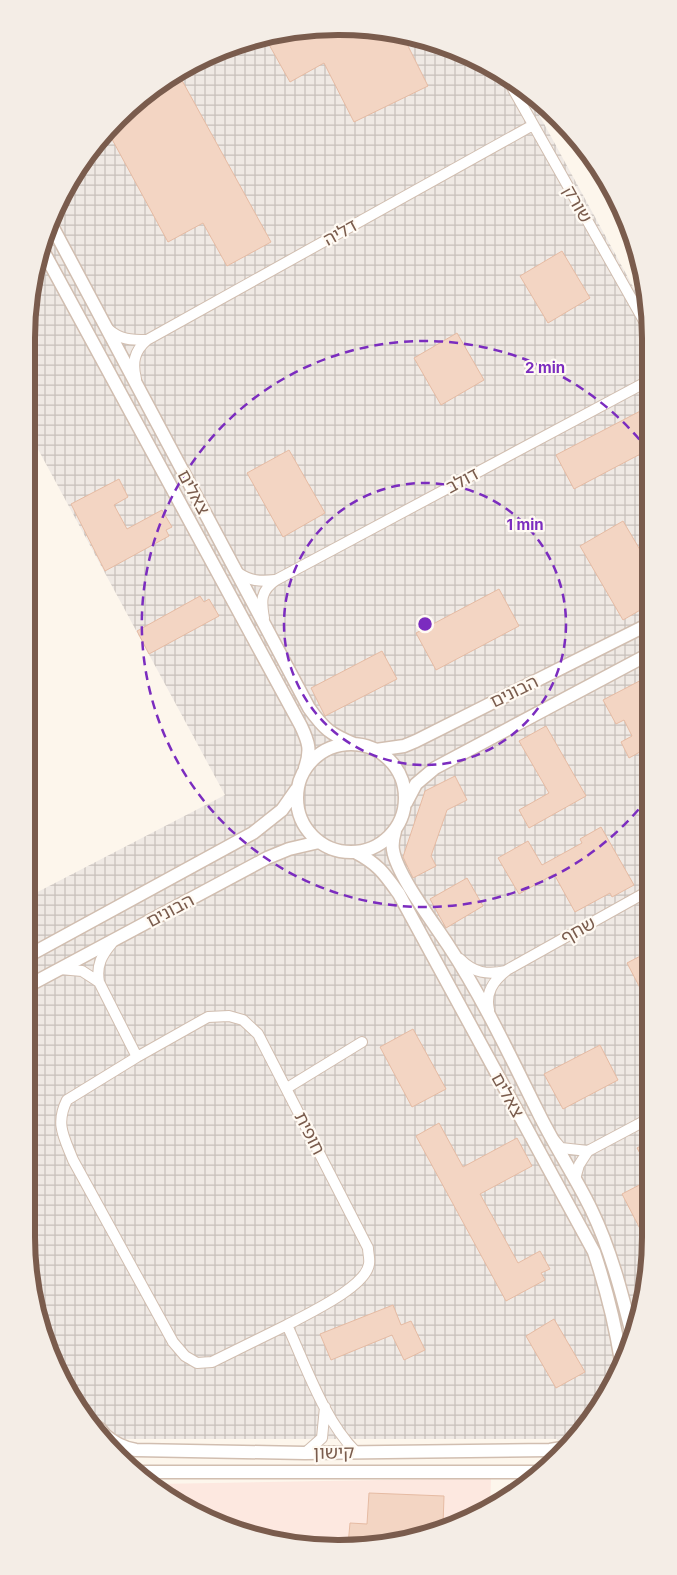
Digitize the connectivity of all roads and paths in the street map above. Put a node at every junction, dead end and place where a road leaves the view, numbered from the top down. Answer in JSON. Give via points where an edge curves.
{"nodes":[{"id":1,"x":515,"y":92,"type":"edge"},
{"id":2,"x":534,"y":124,"type":"junction"},
{"id":3,"x":55,"y":231,"type":"edge"},
{"id":4,"x":46,"y":256,"type":"edge"},
{"id":5,"x":641,"y":315,"type":"edge"},
{"id":6,"x":106,"y":328,"type":"junction"},
{"id":7,"x":147,"y":340,"type":"junction"},
{"id":8,"x":137,"y":384,"type":"junction"},
{"id":9,"x":642,"y":384,"type":"edge"},
{"id":10,"x":238,"y":572,"type":"junction"},
{"id":11,"x":276,"y":580,"type":"junction"},
{"id":12,"x":265,"y":623,"type":"junction"},
{"id":13,"x":642,"y":628,"type":"edge"},
{"id":14,"x":642,"y":658,"type":"edge"},
{"id":15,"x":354,"y":744,"type":"junction"},
{"id":16,"x":376,"y":750,"type":"junction"},
{"id":17,"x":305,"y":768,"type":"junction"},
{"id":18,"x":298,"y":788,"type":"junction"},
{"id":19,"x":405,"y":806,"type":"junction"},
{"id":20,"x":394,"y":831,"type":"junction"},
{"id":21,"x":318,"y":842,"type":"junction"},
{"id":22,"x":355,"y":852,"type":"junction"},
{"id":23,"x":642,"y":894,"type":"edge"},
{"id":24,"x":115,"y":939,"type":"junction"},
{"id":25,"x":35,"y":953,"type":"edge"},
{"id":26,"x":456,"y":956,"type":"junction"},
{"id":27,"x":60,"y":969,"type":"junction"},
{"id":28,"x":507,"y":970,"type":"junction"},
{"id":29,"x":35,"y":982,"type":"edge"},
{"id":30,"x":99,"y":982,"type":"junction"},
{"id":31,"x":490,"y":1016,"type":"junction"},
{"id":32,"x":362,"y":1042,"type":"dead end"},
{"id":33,"x":137,"y":1057,"type":"junction"},
{"id":34,"x":287,"y":1088,"type":"junction"},
{"id":35,"x":642,"y":1122,"type":"edge"},
{"id":36,"x":550,"y":1137,"type":"junction"},
{"id":37,"x":588,"y":1151,"type":"junction"},
{"id":38,"x":590,"y":1208,"type":"junction"},
{"id":39,"x":629,"y":1324,"type":"edge"},
{"id":40,"x":287,"y":1325,"type":"junction"},
{"id":41,"x":620,"y":1351,"type":"edge"},
{"id":42,"x":325,"y":1408,"type":"junction"},
{"id":43,"x":116,"y":1443,"type":"edge"},
{"id":44,"x":555,"y":1449,"type":"edge"},
{"id":45,"x":356,"y":1452,"type":"junction"},
{"id":46,"x":305,"y":1453,"type":"junction"},
{"id":47,"x":147,"y":1472,"type":"edge"},
{"id":48,"x":530,"y":1472,"type":"edge"}],
"edges":[{"from":1,"to":2,"type":"street","name":"שורק"},
{"from":2,"to":5,"type":"street","name":"שורק"},
{"from":2,"to":7,"type":"street","name":"דליה"},
{"from":3,"to":6,"type":"street","name":"צאלים"},
{"from":4,"to":17,"type":"street","name":"צאלים","via":[[301,726],[310,755]]},
{"from":6,"to":7,"type":"street","via":[[122,338]]},
{"from":6,"to":8,"type":"street","name":"צאלים"},
{"from":7,"to":8,"type":"street","name":"דליה","via":[[134,358]]},
{"from":8,"to":10,"type":"street","name":"צאלים"},
{"from":9,"to":11,"type":"street","name":"דולב"},
{"from":10,"to":11,"type":"street","name":"דולב","via":[[246,579]]},
{"from":10,"to":12,"type":"street","name":"צאלים"},
{"from":11,"to":12,"type":"street","name":"דולב","via":[[268,585],[261,601]]},
{"from":12,"to":15,"type":"street","name":"צאלים","via":[[318,721],[334,736]]},
{"from":13,"to":16,"type":"street","name":"הבונים","via":[[416,741]]},
{"from":14,"to":19,"type":"street","name":"הבונים","via":[[435,768],[416,784]]},
{"from":15,"to":16,"type":"street"},
{"from":15,"to":17,"type":"street","via":[[326,750]]},
{"from":16,"to":19,"type":"street","via":[[396,767],[406,792]]},
{"from":17,"to":18,"type":"street"},
{"from":18,"to":21,"type":"street","via":[[300,818]]},
{"from":18,"to":25,"type":"street","name":"הבונים","via":[[282,810],[253,833]]},
{"from":19,"to":20,"type":"street"},
{"from":20,"to":22,"type":"street","via":[[377,846]]},
{"from":20,"to":26,"type":"street","name":"צאלים","via":[[393,850],[406,881]]},
{"from":21,"to":22,"type":"street","via":[[336,850]]},
{"from":21,"to":24,"type":"street","name":"הבונים","via":[[267,858]]},
{"from":22,"to":41,"type":"street","name":"צאלים","via":[[376,864],[399,894],[594,1252],[606,1288]]},
{"from":23,"to":28,"type":"street","name":"שחף"},
{"from":24,"to":27,"type":"street","name":"הבונים"},
{"from":24,"to":30,"type":"street","via":[[100,961]]},
{"from":26,"to":28,"type":"street","name":"שחף","via":[[477,972],[494,974]]},
{"from":26,"to":31,"type":"street","name":"צאלים"},
{"from":27,"to":29,"type":"street","name":"הבונים"},
{"from":27,"to":30,"type":"street","via":[[82,970]]},
{"from":28,"to":31,"type":"street","name":"שחף","via":[[489,992]]},
{"from":30,"to":33,"type":"street"},
{"from":31,"to":36,"type":"street","name":"צאלים"},
{"from":32,"to":34,"type":"street"},
{"from":33,"to":34,"type":"street","name":"חופית","via":[[208,1017],[228,1016],[244,1020],[258,1034]]},
{"from":33,"to":40,"type":"street","name":"חופית","via":[[67,1100],[61,1112],[62,1132],[72,1160],[173,1342],[184,1356],[198,1363],[212,1362]]},
{"from":34,"to":40,"type":"street","name":"חופית","via":[[368,1248],[369,1265],[362,1280]]},
{"from":35,"to":37,"type":"street"},
{"from":36,"to":37,"type":"street","via":[[561,1148]]},
{"from":36,"to":38,"type":"street","name":"צאלים"},
{"from":37,"to":38,"type":"street","via":[[575,1179]]},
{"from":38,"to":39,"type":"street","name":"צאלים","via":[[608,1247]]},
{"from":40,"to":42,"type":"street"},
{"from":42,"to":45,"type":"street","via":[[342,1439]]},
{"from":42,"to":46,"type":"street","via":[[322,1438]]},
{"from":43,"to":46,"type":"street","name":"קישון","via":[[136,1450]]},
{"from":44,"to":45,"type":"street","name":"קישון"},
{"from":45,"to":46,"type":"street","name":"קישון"},
{"from":47,"to":48,"type":"street","name":"קישון"}]}
